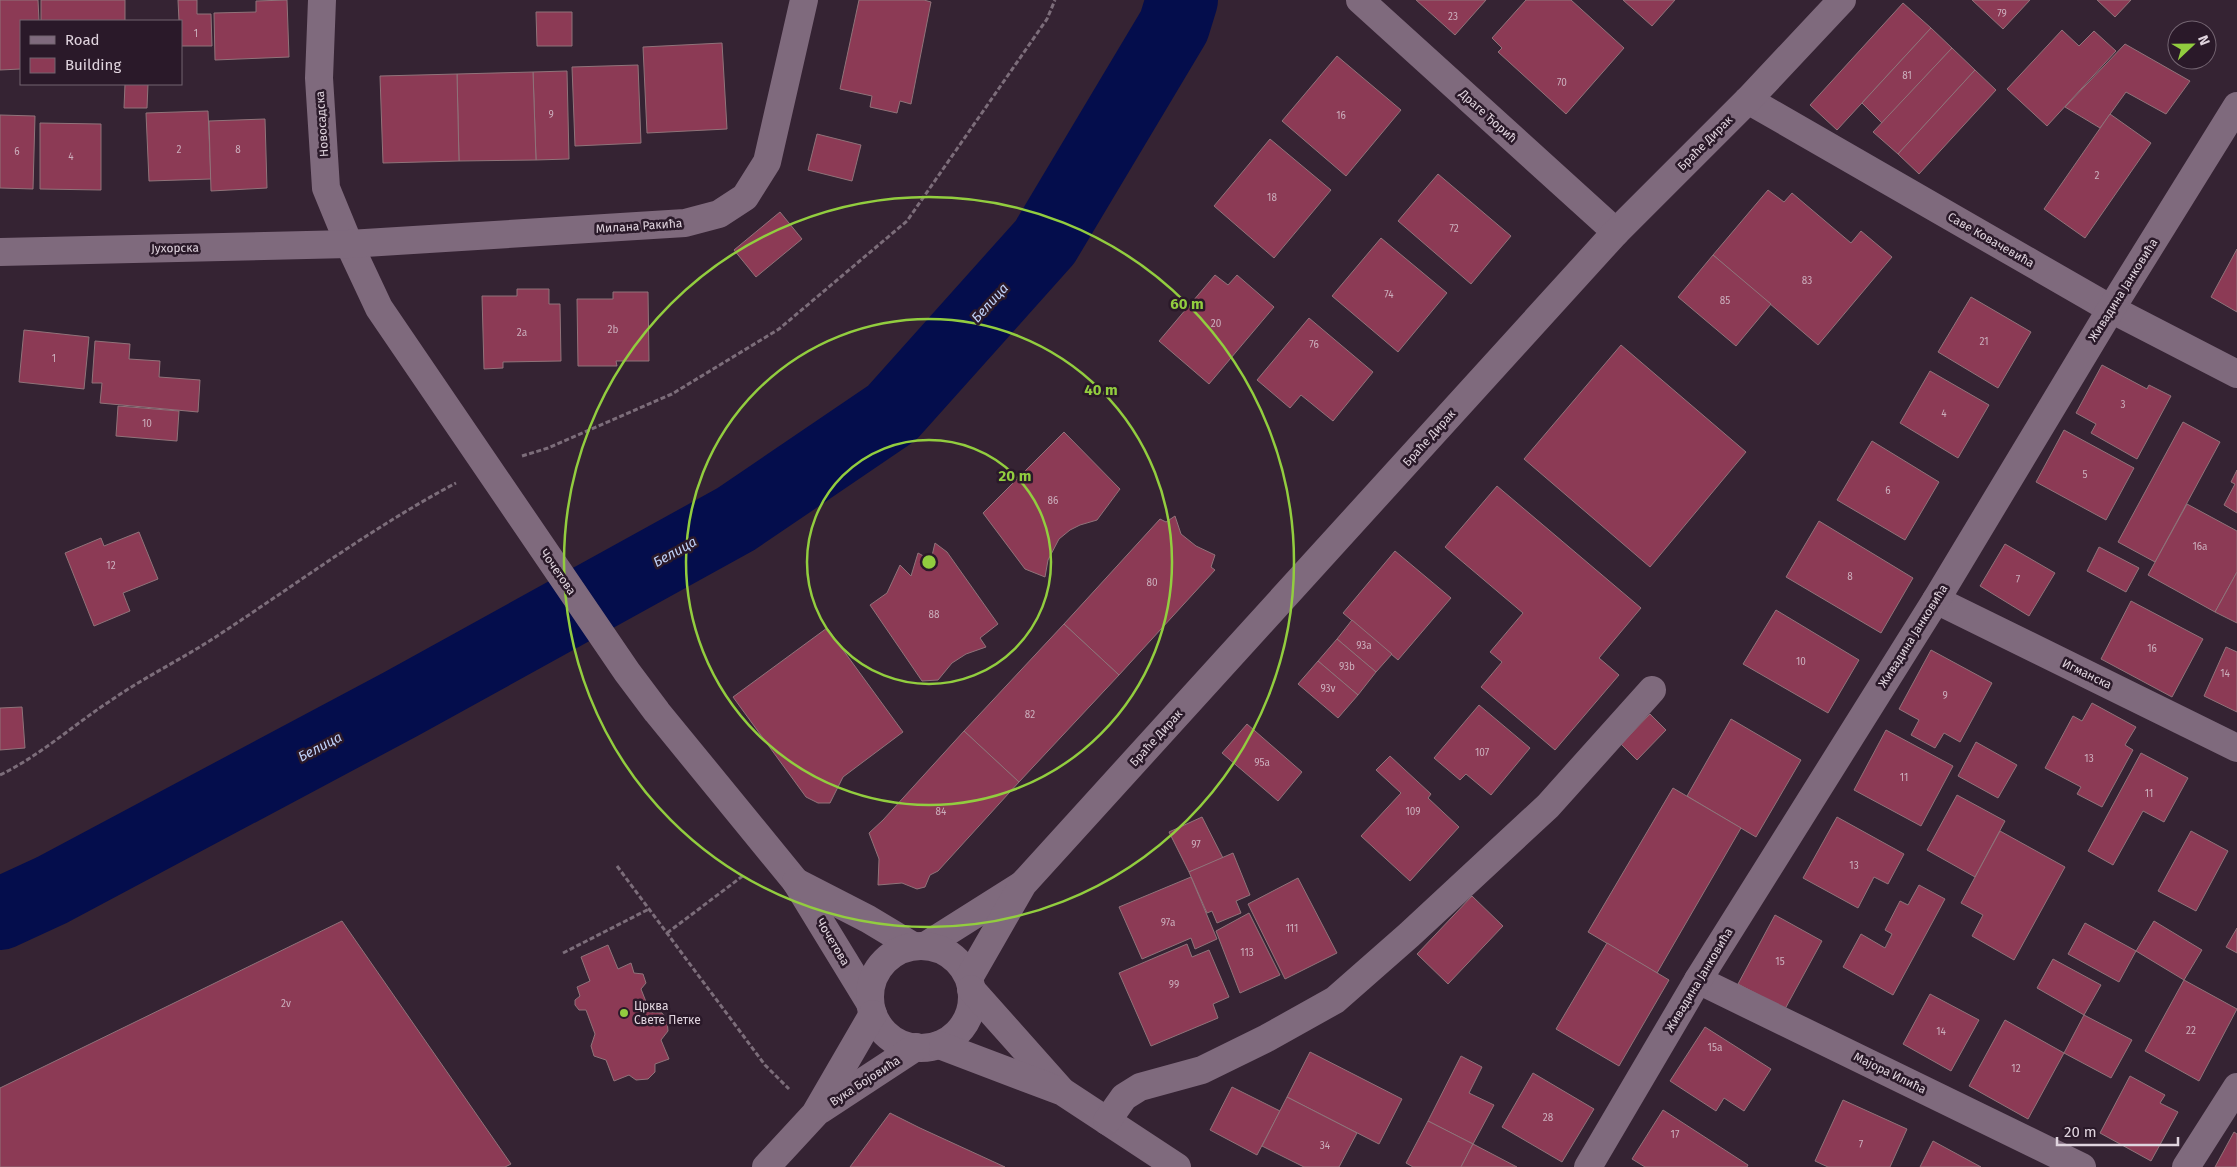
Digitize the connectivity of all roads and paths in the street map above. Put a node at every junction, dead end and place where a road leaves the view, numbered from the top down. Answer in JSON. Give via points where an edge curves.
{"nodes":[{"id":1,"x":322,"y":0,"type":"edge"},
{"id":2,"x":804,"y":0,"type":"edge"},
{"id":3,"x":1055,"y":0,"type":"edge"},
{"id":4,"x":1360,"y":0,"type":"edge"},
{"id":5,"x":1842,"y":0,"type":"edge"},
{"id":6,"x":1748,"y":100,"type":"junction"},
{"id":7,"x":2237,"y":106,"type":"edge"},
{"id":8,"x":1616,"y":232,"type":"junction"},
{"id":9,"x":349,"y":244,"type":"junction"},
{"id":10,"x":0,"y":252,"type":"edge"},
{"id":11,"x":2111,"y":309,"type":"junction"},
{"id":12,"x":2237,"y":374,"type":"edge"},
{"id":13,"x":487,"y":467,"type":"junction"},
{"id":14,"x":1936,"y":600,"type":"junction"},
{"id":15,"x":1652,"y":690,"type":"dead end"},
{"id":16,"x":2237,"y":748,"type":"edge"},
{"id":17,"x":0,"y":775,"type":"edge"},
{"id":18,"x":772,"y":852,"type":"junction"},
{"id":19,"x":617,"y":866,"type":"dead end"},
{"id":20,"x":796,"y":882,"type":"junction"},
{"id":21,"x":1023,"y":884,"type":"junction"},
{"id":22,"x":649,"y":909,"type":"junction"},
{"id":23,"x":667,"y":933,"type":"junction"},
{"id":24,"x":919,"y":946,"type":"junction"},
{"id":25,"x":563,"y":953,"type":"dead end"},
{"id":26,"x":1698,"y":980,"type":"junction"},
{"id":27,"x":970,"y":984,"type":"junction"},
{"id":28,"x":872,"y":1009,"type":"junction"},
{"id":29,"x":928,"y":1046,"type":"junction"},
{"id":30,"x":2237,"y":1087,"type":"edge"},
{"id":31,"x":1062,"y":1092,"type":"junction"},
{"id":32,"x":815,"y":1114,"type":"junction"},
{"id":33,"x":1107,"y":1121,"type":"junction"},
{"id":34,"x":766,"y":1167,"type":"edge"},
{"id":35,"x":1177,"y":1167,"type":"edge"},
{"id":36,"x":1588,"y":1167,"type":"edge"},
{"id":37,"x":2082,"y":1167,"type":"edge"},
{"id":38,"x":2186,"y":1167,"type":"edge"}],
"edges":[{"from":1,"to":9,"type":"street","name":"Новосадска","via":[[319,78],[326,188]]},
{"from":2,"to":9,"type":"street","name":"Милана Ракића","via":[[767,162],[745,197],[719,214],[685,223]]},
{"from":3,"to":13,"type":"path","via":[[1047,19],[907,221],[779,329],[672,394],[548,448]]},
{"from":4,"to":8,"type":"street","name":"Драге Ђорић"},
{"from":5,"to":6,"type":"street","name":"Браће Дирак"},
{"from":6,"to":8,"type":"street","name":"Браће Дирак"},
{"from":6,"to":11,"type":"street","name":"Саве Ковачевића"},
{"from":7,"to":11,"type":"street","name":"Живадина Јанковића"},
{"from":8,"to":21,"type":"street","name":"Браће Дирак"},
{"from":9,"to":10,"type":"street","name":"Јухорска"},
{"from":9,"to":13,"type":"street","name":"Чочетова","via":[[379,308]]},
{"from":11,"to":12,"type":"street","name":"Саве Ковачевића"},
{"from":11,"to":14,"type":"street","name":"Живадина Јанковића"},
{"from":13,"to":17,"type":"path","via":[[410,508],[212,639],[111,700],[27,762]]},
{"from":13,"to":18,"type":"street","name":"Чочетова","via":[[656,712]]},
{"from":14,"to":16,"type":"street","name":"Игманска"},
{"from":14,"to":26,"type":"street","name":"Живадина Јанковића"},
{"from":15,"to":33,"type":"street","via":[[1548,806],[1335,1000],[1202,1070],[1140,1087],[1124,1097]]},
{"from":18,"to":20,"type":"street","name":"Чочетова"},
{"from":18,"to":23,"type":"path"},
{"from":19,"to":22,"type":"path"},
{"from":20,"to":24,"type":"street","name":"Чочетова"},
{"from":20,"to":28,"type":"street","name":"Чочетова"},
{"from":21,"to":24,"type":"street","name":"Браће Дирак"},
{"from":21,"to":27,"type":"street","name":"Браће Дирак"},
{"from":22,"to":23,"type":"path"},
{"from":22,"to":25,"type":"path"},
{"from":23,"to":32,"type":"path","via":[[765,1065]]},
{"from":24,"to":27,"type":"street","name":"Чочетова","via":[[936,948],[956,959],[964,968]]},
{"from":24,"to":28,"type":"street","via":[[895,953],[880,966],[870,990]]},
{"from":26,"to":36,"type":"street","name":"Живадина Јанковића"},
{"from":26,"to":37,"type":"street","name":"Мајора Илића"},
{"from":27,"to":29,"type":"street","via":[[971,1007],[965,1023],[958,1032]]},
{"from":27,"to":31,"type":"street","name":"Чочетова"},
{"from":28,"to":29,"type":"street","name":"Чочетова","via":[[878,1024],[894,1040]]},
{"from":28,"to":32,"type":"street","name":"Вука Бојовића"},
{"from":29,"to":31,"type":"street","name":"Чочетова"},
{"from":29,"to":32,"type":"street","name":"Вука Бојовића"},
{"from":30,"to":38,"type":"street"},
{"from":31,"to":33,"type":"street","name":"Чочетова"},
{"from":32,"to":34,"type":"street","name":"Вука Бојовића"},
{"from":33,"to":35,"type":"street","name":"Чочетова"}]}
